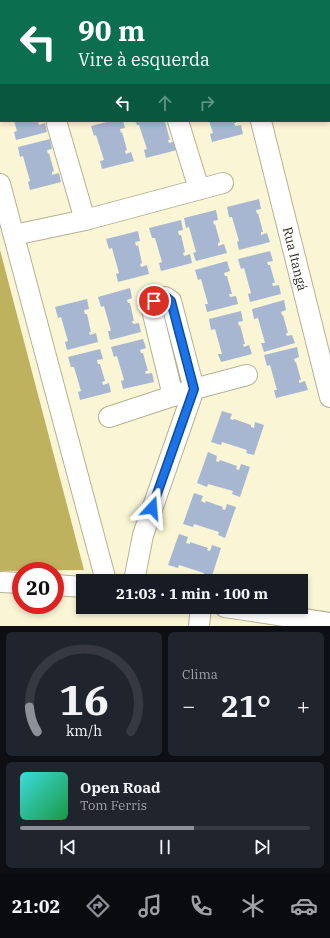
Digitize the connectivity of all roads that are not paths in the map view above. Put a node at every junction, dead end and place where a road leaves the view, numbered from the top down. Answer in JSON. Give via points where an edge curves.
{"nodes":[{"id":1,"x":178,"y":122,"type":"edge"},
{"id":2,"x":261,"y":122,"type":"edge"},
{"id":3,"x":57,"y":124,"type":"dead end"},
{"id":4,"x":222,"y":183,"type":"dead end"},
{"id":5,"x":0,"y":184,"type":"edge"},
{"id":6,"x":199,"y":189,"type":"junction"},
{"id":7,"x":85,"y":220,"type":"junction"},
{"id":8,"x":14,"y":236,"type":"junction"},
{"id":9,"x":247,"y":375,"type":"dead end"},
{"id":10,"x":194,"y":389,"type":"junction"},
{"id":11,"x":173,"y":396,"type":"junction"},
{"id":12,"x":330,"y":397,"type":"edge"},
{"id":13,"x":109,"y":418,"type":"dead end"},
{"id":14,"x":104,"y":574,"type":"edge"},
{"id":15,"x":135,"y":574,"type":"edge"},
{"id":16,"x":0,"y":582,"type":"edge"},
{"id":17,"x":12,"y":583,"type":"edge"},
{"id":18,"x":64,"y":586,"type":"edge"},
{"id":19,"x":76,"y":586,"type":"edge"},
{"id":20,"x":200,"y":614,"type":"edge"},
{"id":21,"x":271,"y":614,"type":"edge"},
{"id":22,"x":330,"y":623,"type":"edge"},
{"id":23,"x":199,"y":626,"type":"edge"}],
"edges":[{"from":1,"to":6,"type":"street"},
{"from":2,"to":12,"type":"street","name":"Rua Itangá"},
{"from":3,"to":7,"type":"street"},
{"from":4,"to":6,"type":"street"},
{"from":5,"to":8,"type":"street"},
{"from":6,"to":7,"type":"street"},
{"from":7,"to":8,"type":"street"},
{"from":8,"to":14,"type":"street"},
{"from":9,"to":10,"type":"street"},
{"from":10,"to":11,"type":"street"},
{"from":10,"to":11,"type":"street","via":[[171,301],[165,296],[158,297],[152,310]]},
{"from":10,"to":15,"type":"street","via":[[142,535]]},
{"from":11,"to":13,"type":"street"},
{"from":16,"to":17,"type":"street"},
{"from":18,"to":19,"type":"street"},
{"from":20,"to":23,"type":"street"},
{"from":21,"to":22,"type":"street"}]}
